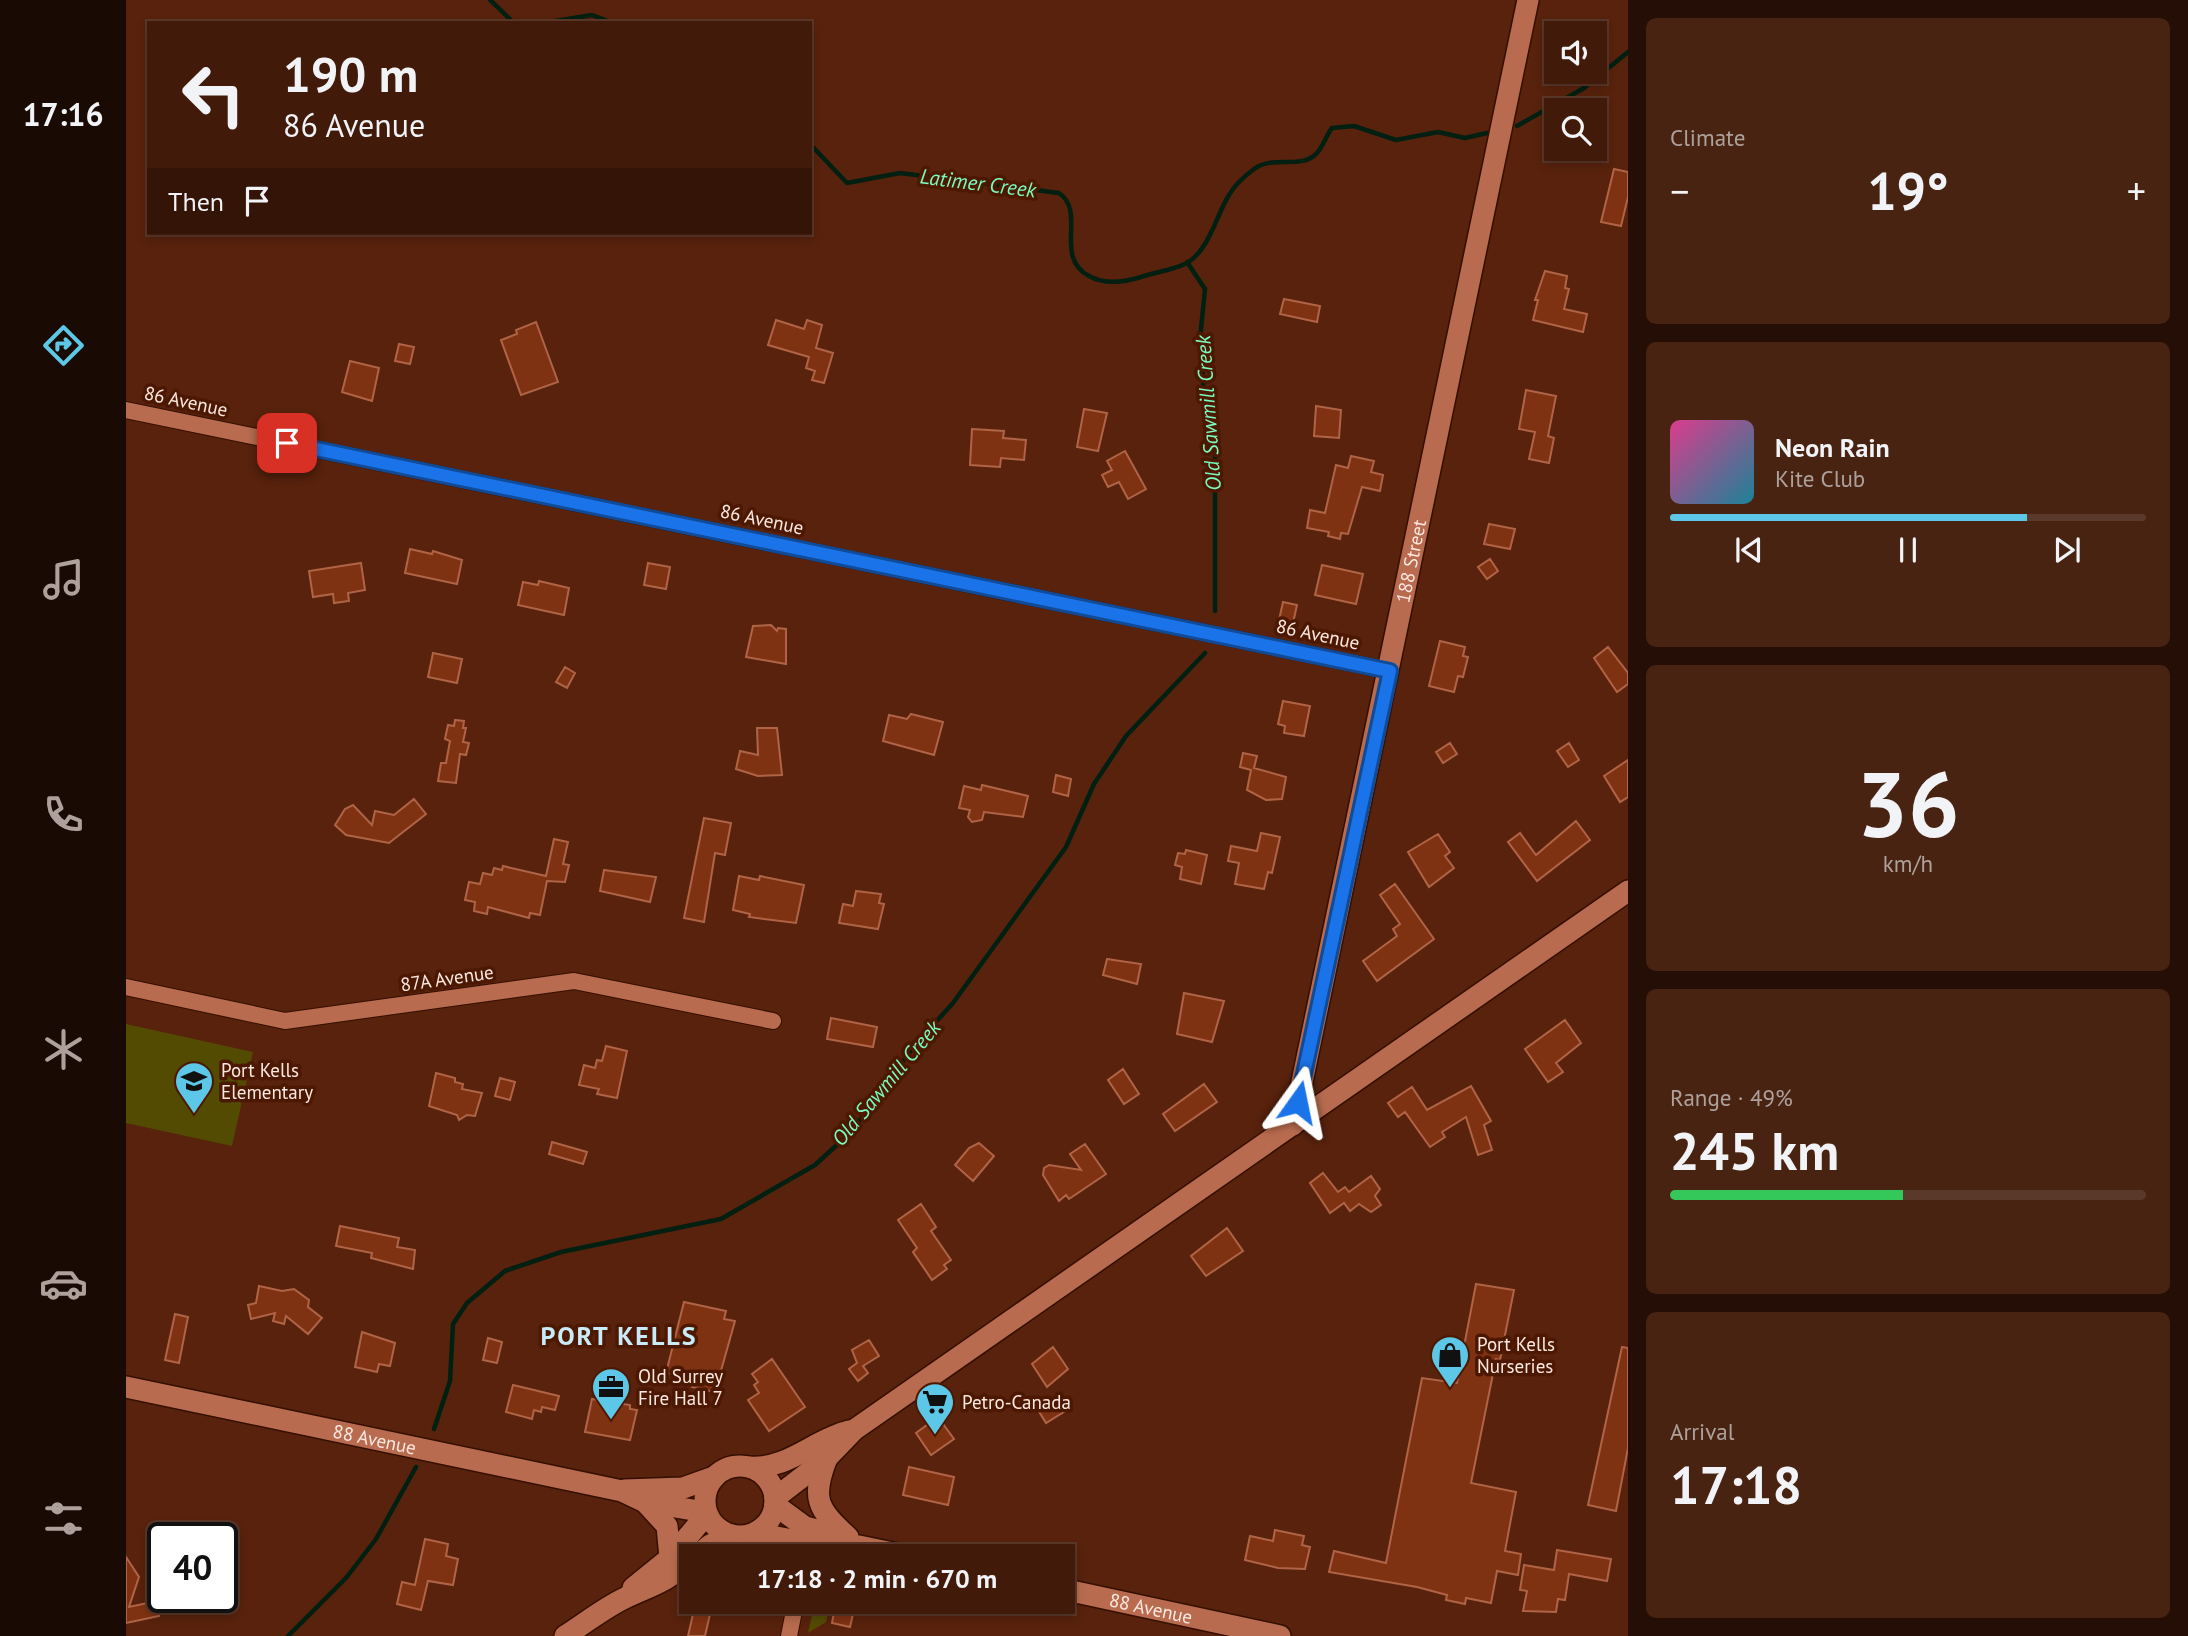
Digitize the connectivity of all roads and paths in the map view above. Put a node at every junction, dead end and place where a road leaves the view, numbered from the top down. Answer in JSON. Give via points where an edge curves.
{"nodes":[{"id":1,"x":1528,"y":0,"type":"edge"},
{"id":2,"x":126,"y":410,"type":"edge"},
{"id":3,"x":1390,"y":671,"type":"junction"},
{"id":4,"x":1628,"y":891,"type":"edge"},
{"id":5,"x":126,"y":987,"type":"edge"},
{"id":6,"x":773,"y":1021,"type":"dead end"},
{"id":7,"x":1293,"y":1125,"type":"junction"},
{"id":8,"x":126,"y":1387,"type":"edge"},
{"id":9,"x":854,"y":1430,"type":"junction"},
{"id":10,"x":827,"y":1458,"type":"junction"},
{"id":11,"x":749,"y":1466,"type":"junction"},
{"id":12,"x":714,"y":1477,"type":"junction"},
{"id":13,"x":622,"y":1491,"type":"junction"},
{"id":14,"x":775,"y":1501,"type":"junction"},
{"id":15,"x":645,"y":1502,"type":"junction"},
{"id":16,"x":705,"y":1513,"type":"junction"},
{"id":17,"x":755,"y":1533,"type":"junction"},
{"id":18,"x":732,"y":1535,"type":"junction"},
{"id":19,"x":854,"y":1542,"type":"junction"},
{"id":20,"x":717,"y":1544,"type":"edge"},
{"id":21,"x":790,"y":1544,"type":"edge"},
{"id":22,"x":852,"y":1544,"type":"edge"},
{"id":23,"x":862,"y":1544,"type":"edge"},
{"id":24,"x":670,"y":1558,"type":"junction"},
{"id":25,"x":679,"y":1571,"type":"edge"},
{"id":26,"x":1075,"y":1592,"type":"edge"},
{"id":27,"x":626,"y":1598,"type":"junction"},
{"id":28,"x":793,"y":1614,"type":"edge"},
{"id":29,"x":565,"y":1636,"type":"edge"},
{"id":30,"x":789,"y":1636,"type":"edge"},
{"id":31,"x":1280,"y":1636,"type":"edge"}],
"edges":[{"from":1,"to":3,"type":"main road","name":"188 Street"},
{"from":2,"to":3,"type":"street","name":"86 Avenue"},
{"from":3,"to":7,"type":"main road","name":"188 Street"},
{"from":4,"to":7,"type":"main road"},
{"from":5,"to":6,"type":"street","name":"87A Avenue","via":[[285,1021],[574,981]]},
{"from":7,"to":9,"type":"main road"},
{"from":8,"to":13,"type":"main road","name":"88 Avenue"},
{"from":9,"to":10,"type":"main road"},
{"from":9,"to":11,"type":"main road","via":[[836,1434],[781,1463],[766,1468]]},
{"from":10,"to":14,"type":"main road"},
{"from":10,"to":19,"type":"main road","via":[[817,1496],[827,1518]]},
{"from":11,"to":12,"type":"main road","via":[[730,1467]]},
{"from":11,"to":14,"type":"main road","via":[[767,1478]]},
{"from":12,"to":13,"type":"main road","name":"88 Avenue","via":[[683,1488]]},
{"from":12,"to":16,"type":"main road","via":[[706,1491]]},
{"from":13,"to":15,"type":"main road","name":"88 Avenue"},
{"from":14,"to":17,"type":"main road","via":[[769,1521]]},
{"from":14,"to":19,"type":"main road","via":[[805,1527]]},
{"from":15,"to":16,"type":"main road","name":"88 Avenue"},
{"from":15,"to":24,"type":"main road","via":[[667,1527]]},
{"from":16,"to":18,"type":"main road","via":[[714,1525]]},
{"from":16,"to":24,"type":"main road"},
{"from":17,"to":18,"type":"main road"},
{"from":17,"to":21,"type":"main road"},
{"from":18,"to":20,"type":"main road"},
{"from":19,"to":22,"type":"main road"},
{"from":19,"to":23,"type":"main road"},
{"from":24,"to":27,"type":"main road","via":[[636,1584]]},
{"from":25,"to":27,"type":"main road"},
{"from":26,"to":31,"type":"main road","name":"88 Avenue"},
{"from":27,"to":29,"type":"main road"},
{"from":28,"to":30,"type":"street"}]}
